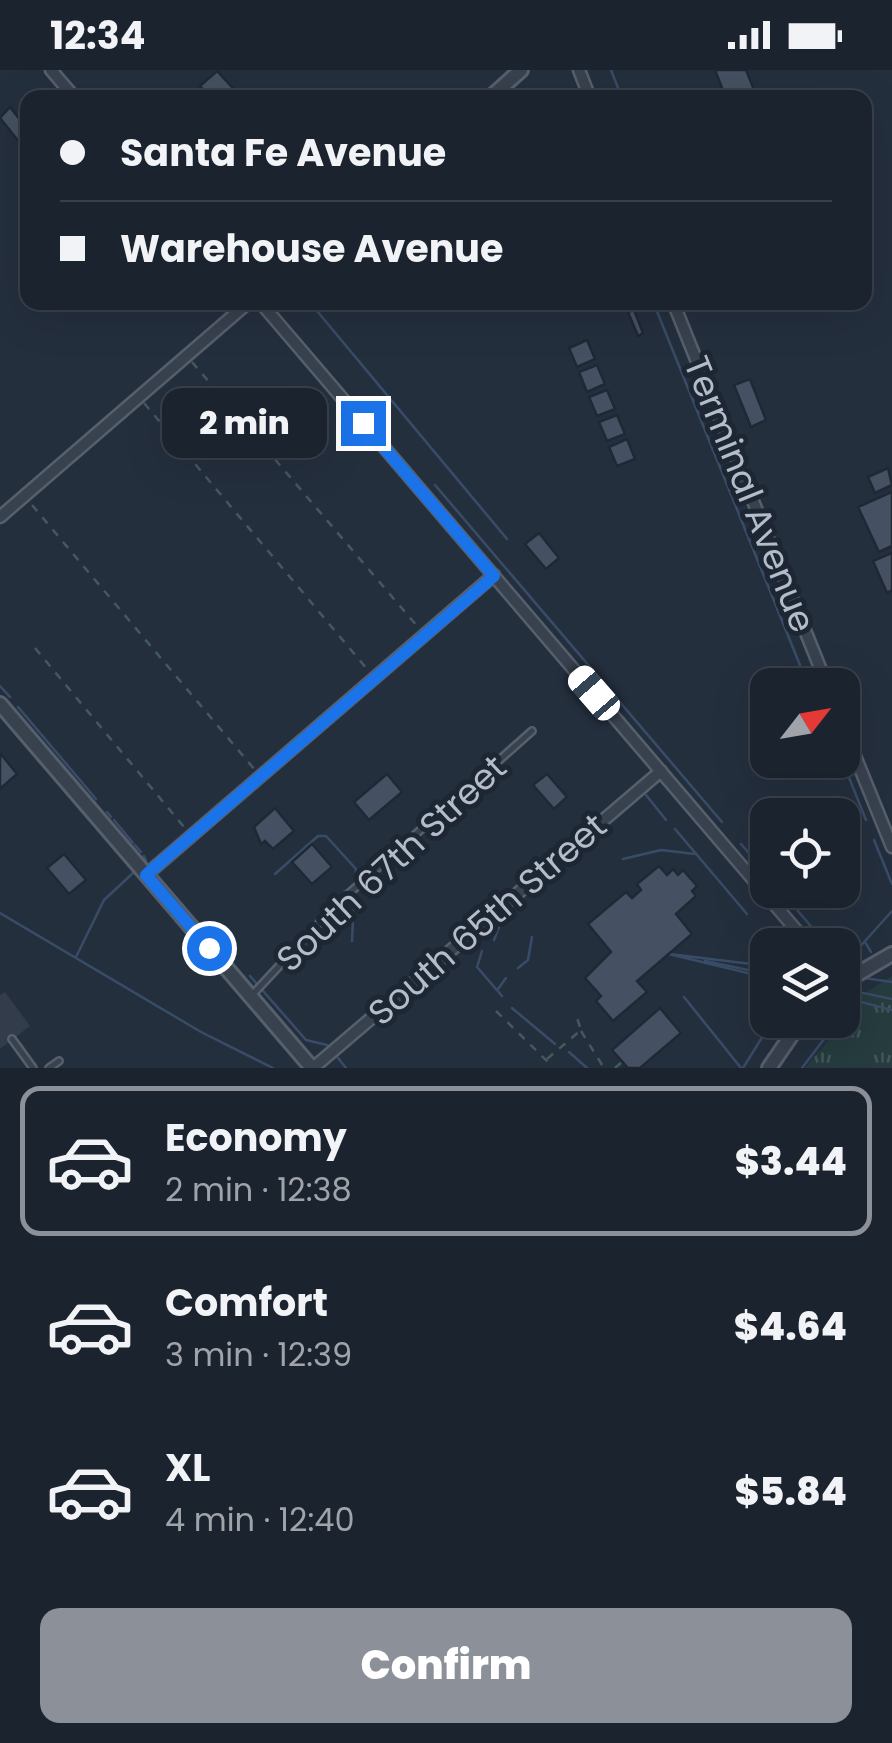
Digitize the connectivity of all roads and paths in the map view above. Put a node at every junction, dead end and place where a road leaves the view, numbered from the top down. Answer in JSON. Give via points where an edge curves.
{"nodes":[{"id":1,"x":52,"y":70,"type":"edge"},
{"id":2,"x":521,"y":70,"type":"edge"},
{"id":3,"x":68,"y":90,"type":"edge"},
{"id":4,"x":499,"y":90,"type":"edge"},
{"id":5,"x":240,"y":310,"type":"edge"},
{"id":6,"x":267,"y":310,"type":"edge"},
{"id":7,"x":675,"y":310,"type":"edge"},
{"id":8,"x":188,"y":358,"type":"junction"},
{"id":9,"x":140,"y":398,"type":"junction"},
{"id":10,"x":24,"y":496,"type":"junction"},
{"id":11,"x":0,"y":516,"type":"edge"},
{"id":12,"x":494,"y":576,"type":"junction"},
{"id":13,"x":425,"y":635,"type":"junction"},
{"id":14,"x":35,"y":648,"type":"dead end"},
{"id":15,"x":820,"y":668,"type":"edge"},
{"id":16,"x":375,"y":678,"type":"junction"},
{"id":17,"x":0,"y":704,"type":"edge"},
{"id":18,"x":532,"y":731,"type":"dead end"},
{"id":19,"x":860,"y":768,"type":"edge"},
{"id":20,"x":661,"y":771,"type":"junction"},
{"id":21,"x":261,"y":777,"type":"junction"},
{"id":22,"x":192,"y":836,"type":"junction"},
{"id":23,"x":892,"y":847,"type":"edge"},
{"id":24,"x":146,"y":875,"type":"junction"},
{"id":25,"x":795,"y":928,"type":"edge"},
{"id":26,"x":892,"y":954,"type":"edge"},
{"id":27,"x":860,"y":973,"type":"edge"},
{"id":28,"x":251,"y":996,"type":"junction"},
{"id":29,"x":496,"y":1011,"type":"dead end"},
{"id":30,"x":574,"y":1012,"type":"dead end"},
{"id":31,"x":580,"y":1030,"type":"junction"},
{"id":32,"x":789,"y":1038,"type":"edge"},
{"id":33,"x":12,"y":1039,"type":"dead end"},
{"id":34,"x":59,"y":1061,"type":"dead end"},
{"id":35,"x":622,"y":1062,"type":"dead end"},
{"id":36,"x":33,"y":1068,"type":"edge"},
{"id":37,"x":49,"y":1068,"type":"edge"},
{"id":38,"x":312,"y":1068,"type":"edge"},
{"id":39,"x":604,"y":1068,"type":"edge"},
{"id":40,"x":615,"y":1068,"type":"edge"},
{"id":41,"x":768,"y":1068,"type":"edge"}],
"edges":[{"from":1,"to":3,"type":"street"},
{"from":2,"to":4,"type":"street"},
{"from":5,"to":8,"type":"street"},
{"from":6,"to":12,"type":"street"},
{"from":7,"to":15,"type":"street","name":"Terminal Avenue"},
{"from":8,"to":9,"type":"street"},
{"from":8,"to":13,"type":"path"},
{"from":9,"to":10,"type":"street"},
{"from":9,"to":16,"type":"path"},
{"from":10,"to":11,"type":"street"},
{"from":10,"to":21,"type":"path"},
{"from":12,"to":13,"type":"street"},
{"from":12,"to":20,"type":"street"},
{"from":13,"to":16,"type":"street"},
{"from":14,"to":22,"type":"path"},
{"from":16,"to":21,"type":"street"},
{"from":17,"to":24,"type":"street"},
{"from":18,"to":28,"type":"lane","name":"South 67th Street","via":[[337,904]]},
{"from":19,"to":23,"type":"street"},
{"from":20,"to":25,"type":"street"},
{"from":20,"to":38,"type":"street","name":"South 65th Street"},
{"from":21,"to":22,"type":"street"},
{"from":22,"to":24,"type":"street"},
{"from":24,"to":28,"type":"street"},
{"from":26,"to":27,"type":"street"},
{"from":28,"to":38,"type":"street"},
{"from":29,"to":31,"type":"path","via":[[547,1062]]},
{"from":30,"to":31,"type":"path"},
{"from":31,"to":39,"type":"path"},
{"from":32,"to":41,"type":"street"},
{"from":33,"to":36,"type":"lane"},
{"from":34,"to":37,"type":"lane"},
{"from":35,"to":40,"type":"path"}]}
